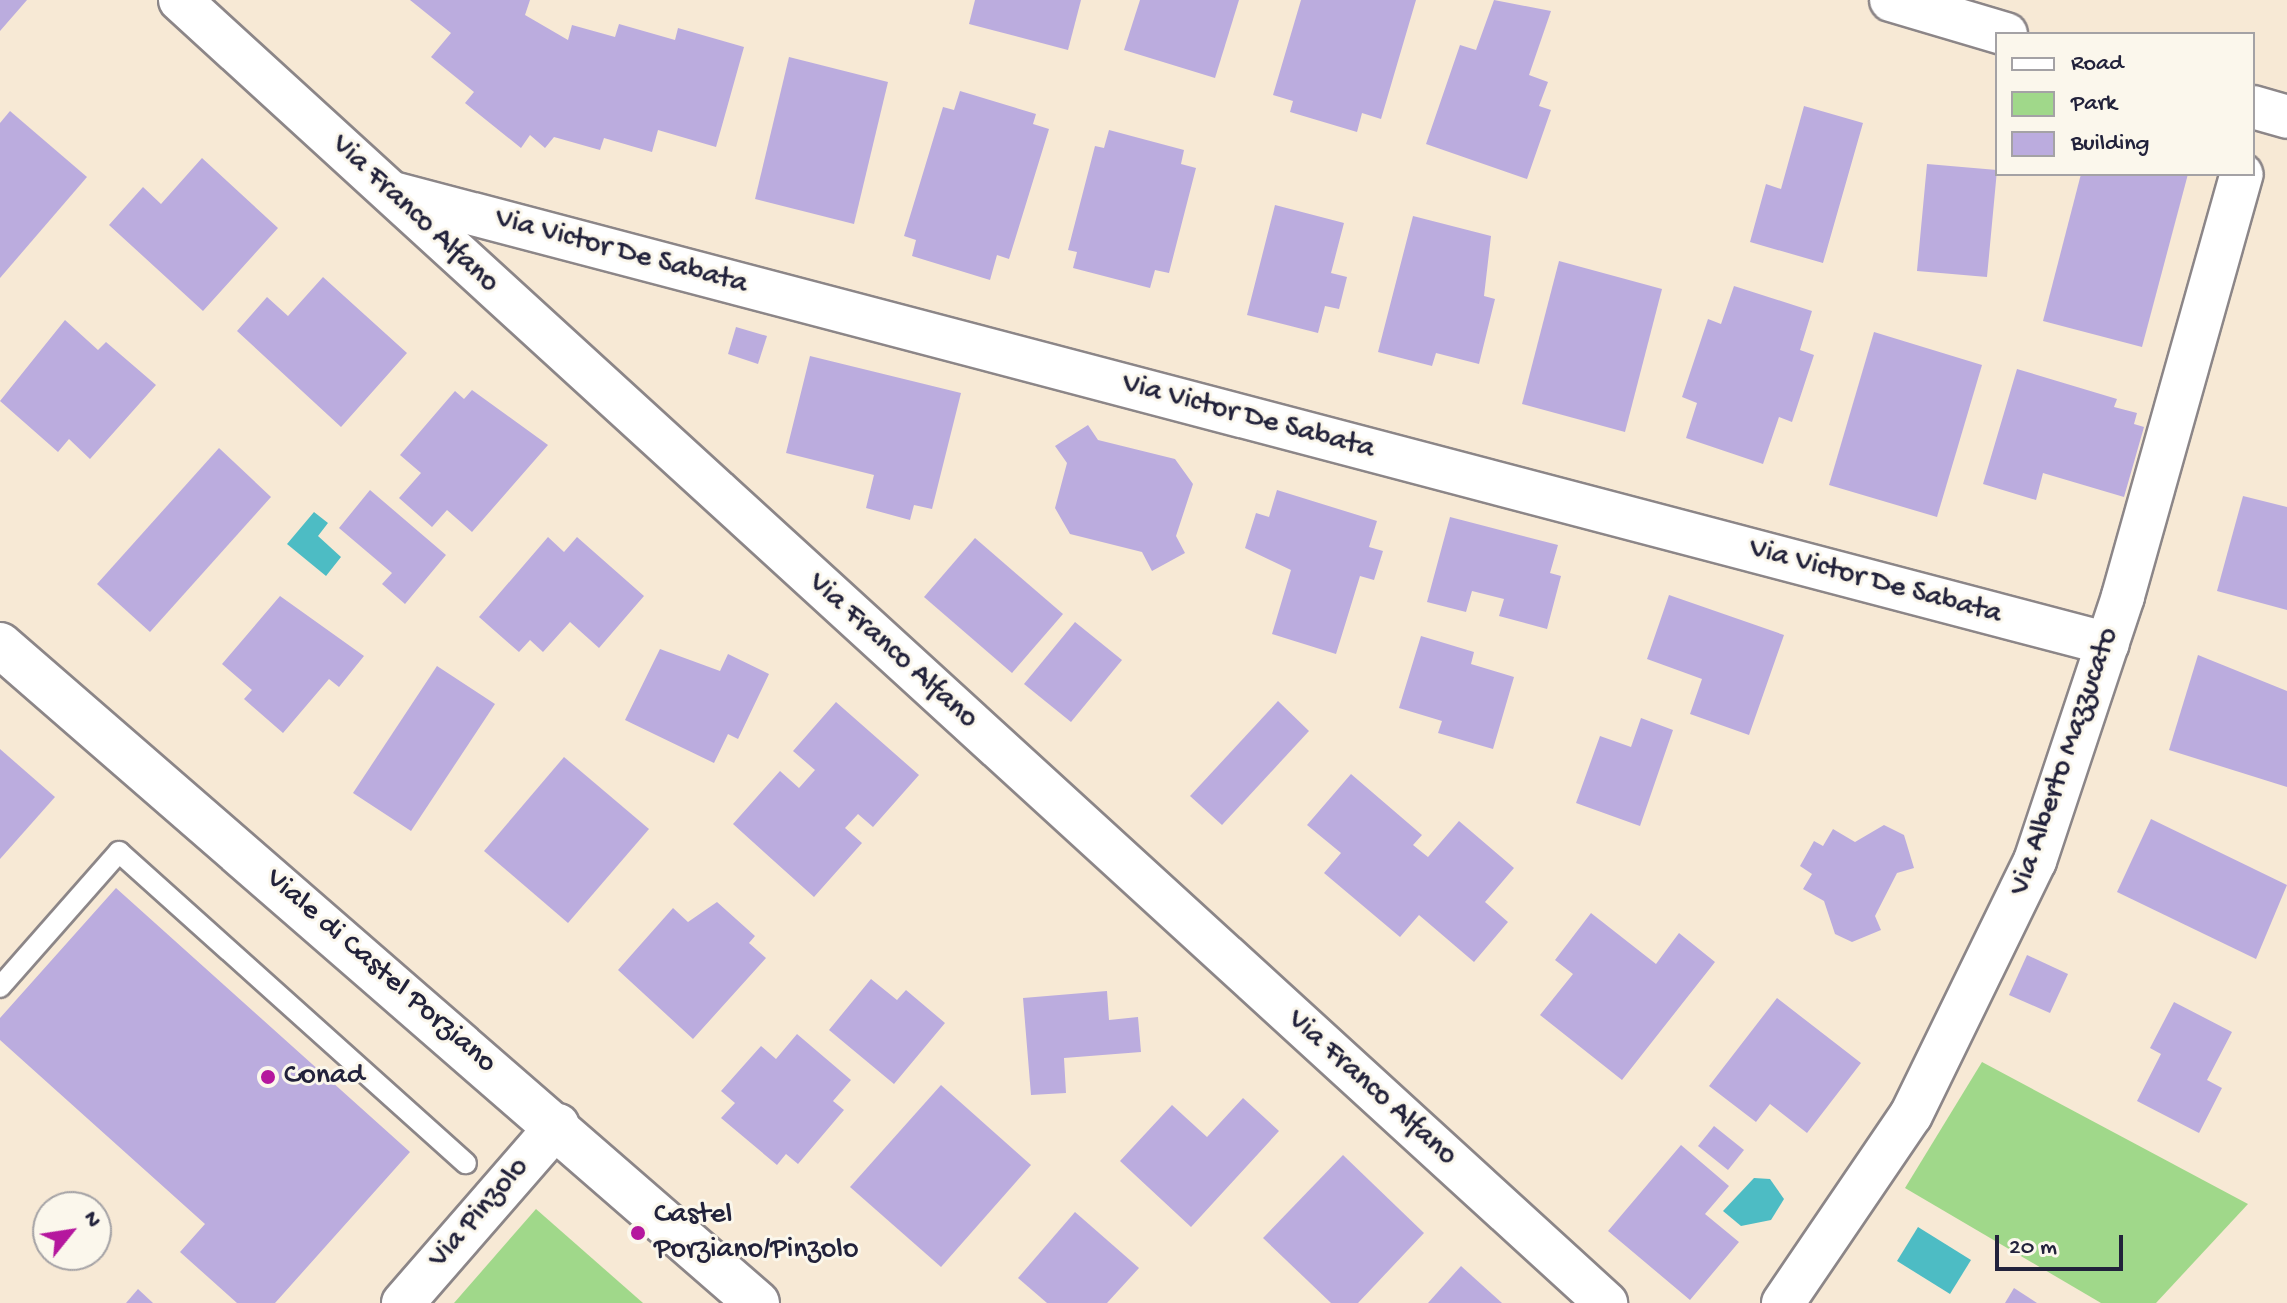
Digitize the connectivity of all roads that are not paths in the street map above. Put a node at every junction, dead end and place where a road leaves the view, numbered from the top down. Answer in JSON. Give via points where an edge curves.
{"nodes":[{"id":1,"x":180,"y":0,"type":"edge"},
{"id":2,"x":1891,"y":0,"type":"edge"},
{"id":3,"x":1999,"y":32,"type":"edge"},
{"id":4,"x":2241,"y":176,"type":"edge"},
{"id":5,"x":388,"y":192,"type":"junction"},
{"id":6,"x":2108,"y":644,"type":"junction"},
{"id":7,"x":3,"y":651,"type":"edge"},
{"id":8,"x":0,"y":987,"type":"edge"},
{"id":9,"x":558,"y":1125,"type":"junction"},
{"id":10,"x":466,"y":1163,"type":"dead end"},
{"id":11,"x":403,"y":1303,"type":"edge"},
{"id":12,"x":757,"y":1303,"type":"edge"},
{"id":13,"x":1606,"y":1303,"type":"edge"},
{"id":14,"x":1783,"y":1303,"type":"edge"}],
"edges":[{"from":1,"to":5,"type":"street","name":"Via Franco Alfano"},
{"from":2,"to":3,"type":"street"},
{"from":4,"to":6,"type":"street","name":"Via Alberto Mazzucato"},
{"from":5,"to":6,"type":"street","name":"Via Victor De Sabata"},
{"from":5,"to":13,"type":"street","name":"Via Franco Alfano"},
{"from":6,"to":14,"type":"street","name":"Via Alberto Mazzucato","via":[[2035,861],[1962,1020],[1886,1156]]},
{"from":7,"to":9,"type":"street","name":"Viale di Castel Porziano"},
{"from":8,"to":10,"type":"lane","via":[[119,852]]},
{"from":9,"to":11,"type":"street","name":"Via Pinzolo"},
{"from":9,"to":12,"type":"street","name":"Viale di Castel Porziano"}]}
